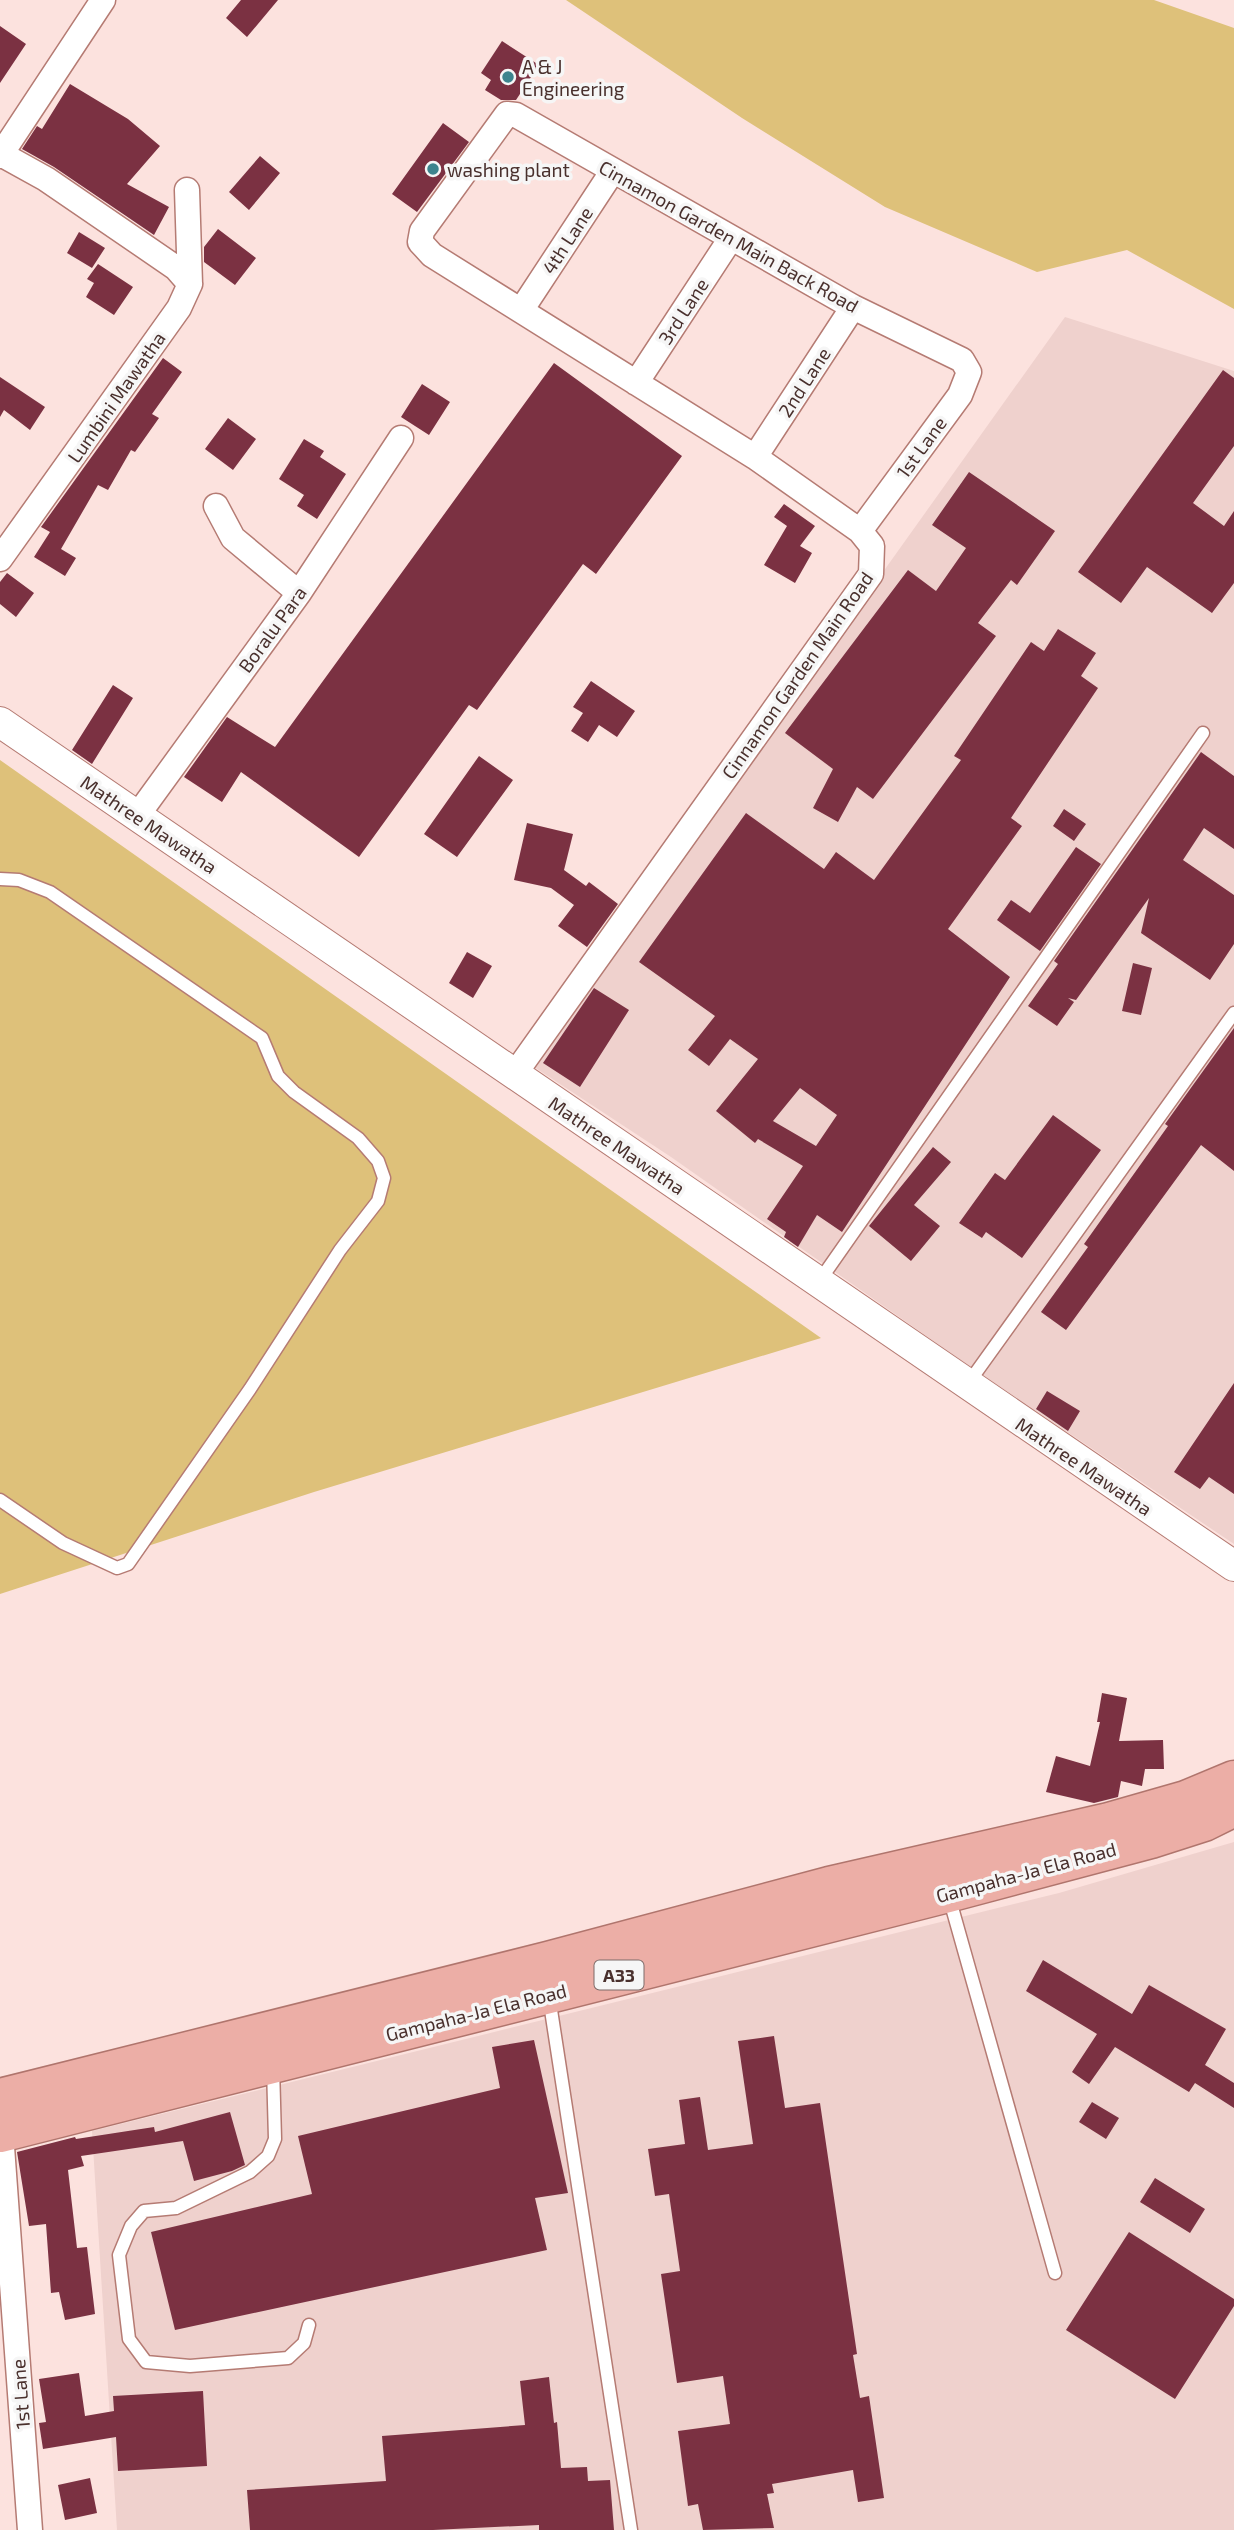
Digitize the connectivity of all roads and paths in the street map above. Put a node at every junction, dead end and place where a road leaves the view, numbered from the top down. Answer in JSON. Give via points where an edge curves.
{"nodes":[{"id":1,"x":103,"y":0,"type":"edge"},
{"id":2,"x":1,"y":155,"type":"edge"},
{"id":3,"x":612,"y":172,"type":"junction"},
{"id":4,"x":187,"y":190,"type":"dead end"},
{"id":5,"x":730,"y":238,"type":"junction"},
{"id":6,"x":190,"y":284,"type":"junction"},
{"id":7,"x":853,"y":307,"type":"junction"},
{"id":8,"x":522,"y":309,"type":"junction"},
{"id":9,"x":962,"y":360,"type":"joint"},
{"id":10,"x":636,"y":383,"type":"junction"},
{"id":11,"x":401,"y":438,"type":"dead end"},
{"id":12,"x":755,"y":457,"type":"junction"},
{"id":13,"x":216,"y":506,"type":"dead end"},
{"id":14,"x":860,"y":531,"type":"junction"},
{"id":15,"x":0,"y":559,"type":"edge"},
{"id":16,"x":299,"y":593,"type":"junction"},
{"id":17,"x":0,"y":722,"type":"edge"},
{"id":18,"x":1203,"y":733,"type":"dead end"},
{"id":19,"x":136,"y":816,"type":"junction"},
{"id":20,"x":0,"y":879,"type":"edge"},
{"id":21,"x":1234,"y":1013,"type":"edge"},
{"id":22,"x":514,"y":1075,"type":"junction"},
{"id":23,"x":818,"y":1283,"type":"junction"},
{"id":24,"x":967,"y":1385,"type":"junction"},
{"id":25,"x":0,"y":1500,"type":"edge"},
{"id":26,"x":1234,"y":1566,"type":"edge"},
{"id":27,"x":1234,"y":1780,"type":"edge"},
{"id":28,"x":1234,"y":1807,"type":"edge"},
{"id":29,"x":947,"y":1893,"type":"junction"},
{"id":30,"x":548,"y":1977,"type":"junction"},
{"id":31,"x":273,"y":2064,"type":"junction"},
{"id":32,"x":0,"y":2098,"type":"edge"},
{"id":33,"x":0,"y":2133,"type":"edge"},
{"id":34,"x":1055,"y":2273,"type":"dead end"},
{"id":35,"x":309,"y":2325,"type":"dead end"},
{"id":36,"x":30,"y":2530,"type":"edge"},
{"id":37,"x":631,"y":2530,"type":"edge"}],
"edges":[{"from":1,"to":2,"type":"street"},
{"from":2,"to":6,"type":"street","via":[[46,179],[176,268]]},
{"from":3,"to":5,"type":"street","name":"Cinnamon Garden Main Back Road"},
{"from":3,"to":8,"type":"street","name":"4th Lane"},
{"from":3,"to":8,"type":"street","name":"Cinnamon Garden Main Back Road","via":[[507,114],[422,231],[420,242],[432,255]]},
{"from":4,"to":6,"type":"street"},
{"from":5,"to":7,"type":"street","name":"Cinnamon Garden Main Back Road"},
{"from":5,"to":10,"type":"street","name":"3rd Lane"},
{"from":6,"to":15,"type":"street","name":"Lumbini Mawatha","via":[[179,308]]},
{"from":7,"to":9,"type":"street","name":"Cinnamon Garden Main Back Road"},
{"from":7,"to":12,"type":"street","name":"2nd Lane"},
{"from":8,"to":10,"type":"street"},
{"from":9,"to":14,"type":"street","name":"1st Lane","via":[[969,372],[960,395]]},
{"from":10,"to":12,"type":"street"},
{"from":11,"to":16,"type":"street","name":"Boralu Para"},
{"from":12,"to":14,"type":"street"},
{"from":13,"to":16,"type":"street","via":[[233,538]]},
{"from":14,"to":22,"type":"street","name":"Cinnamon Garden Main Road","via":[[872,546],[871,574]]},
{"from":16,"to":19,"type":"street","name":"Boralu Para"},
{"from":17,"to":19,"type":"street","name":"Mathree Mawatha"},
{"from":18,"to":23,"type":"lane"},
{"from":19,"to":22,"type":"street","name":"Mathree Mawatha"},
{"from":20,"to":25,"type":"lane","via":[[50,891],[262,1038],[278,1076],[358,1138],[378,1161],[384,1178],[378,1200],[128,1564],[117,1567],[63,1543]]},
{"from":21,"to":24,"type":"lane"},
{"from":22,"to":23,"type":"street","name":"Mathree Mawatha"},
{"from":23,"to":24,"type":"street","name":"Mathree Mawatha"},
{"from":24,"to":26,"type":"street","name":"Mathree Mawatha"},
{"from":27,"to":30,"type":"highway","name":"Gampaha-Ja Ela Road","number":"A33","via":[[1148,1812],[829,1886]]},
{"from":28,"to":29,"type":"highway","name":"Gampaha-Ja Ela Road","number":"A33","via":[[1151,1839]]},
{"from":29,"to":30,"type":"highway","name":"Gampaha-Ja Ela Road","number":"A33"},
{"from":29,"to":34,"type":"lane"},
{"from":30,"to":31,"type":"highway","name":"Gampaha-Ja Ela Road","number":"A33"},
{"from":30,"to":32,"type":"highway","name":"Gampaha-Ja Ela Road","number":"A33"},
{"from":30,"to":37,"type":"lane"},
{"from":31,"to":33,"type":"highway","name":"Gampaha-Ja Ela Road","number":"A33"},
{"from":31,"to":35,"type":"lane","via":[[275,2139],[268,2156],[250,2172],[176,2208],[144,2211],[131,2226],[119,2255],[129,2339],[146,2362],[190,2366],[288,2358],[304,2343]]},
{"from":33,"to":36,"type":"street","name":"1st Lane"}]}
